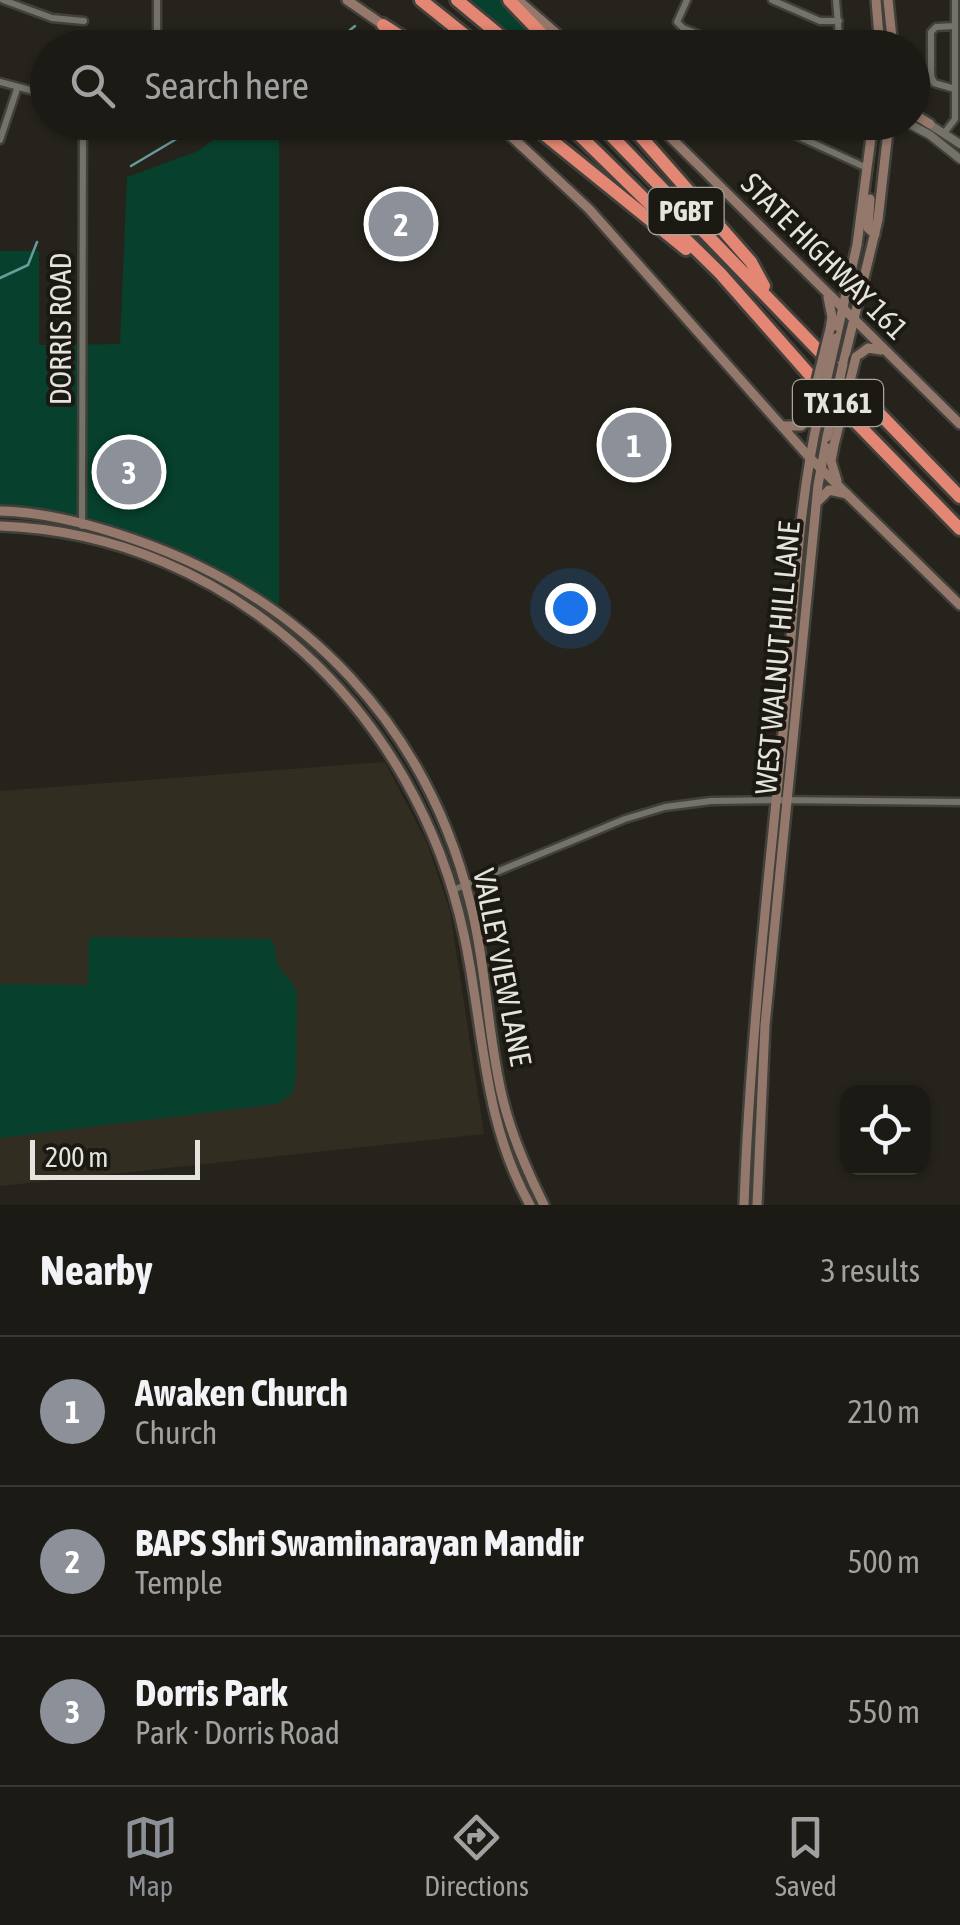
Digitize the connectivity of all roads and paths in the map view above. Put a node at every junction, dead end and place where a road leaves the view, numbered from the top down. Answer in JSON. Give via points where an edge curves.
{"nodes":[{"id":1,"x":3,"y":0,"type":"edge"},
{"id":2,"x":157,"y":0,"type":"edge"},
{"id":3,"x":347,"y":0,"type":"edge"},
{"id":4,"x":422,"y":0,"type":"edge"},
{"id":5,"x":457,"y":0,"type":"edge"},
{"id":6,"x":510,"y":0,"type":"edge"},
{"id":7,"x":518,"y":0,"type":"edge"},
{"id":8,"x":686,"y":0,"type":"edge"},
{"id":9,"x":836,"y":0,"type":"edge"},
{"id":10,"x":876,"y":0,"type":"edge"},
{"id":11,"x":888,"y":0,"type":"edge"},
{"id":12,"x":955,"y":0,"type":"edge"},
{"id":13,"x":775,"y":1,"type":"edge"},
{"id":14,"x":84,"y":21,"type":"dead end"},
{"id":15,"x":839,"y":21,"type":"junction"},
{"id":16,"x":383,"y":25,"type":"junction"},
{"id":17,"x":955,"y":26,"type":"junction"},
{"id":18,"x":156,"y":30,"type":"edge"},
{"id":19,"x":389,"y":30,"type":"edge"},
{"id":20,"x":391,"y":30,"type":"edge"},
{"id":21,"x":459,"y":30,"type":"edge"},
{"id":22,"x":493,"y":30,"type":"edge"},
{"id":23,"x":538,"y":30,"type":"edge"},
{"id":24,"x":553,"y":30,"type":"edge"},
{"id":25,"x":688,"y":30,"type":"edge"},
{"id":26,"x":839,"y":30,"type":"edge"},
{"id":27,"x":878,"y":30,"type":"edge"},
{"id":28,"x":891,"y":30,"type":"edge"},
{"id":29,"x":0,"y":82,"type":"edge"},
{"id":30,"x":17,"y":89,"type":"junction"},
{"id":31,"x":955,"y":89,"type":"junction"},
{"id":32,"x":30,"y":92,"type":"edge"},
{"id":33,"x":930,"y":124,"type":"edge"},
{"id":34,"x":945,"y":132,"type":"junction"},
{"id":35,"x":930,"y":135,"type":"edge"},
{"id":36,"x":0,"y":140,"type":"edge"},
{"id":37,"x":83,"y":140,"type":"edge"},
{"id":38,"x":515,"y":140,"type":"edge"},
{"id":39,"x":551,"y":140,"type":"edge"},
{"id":40,"x":584,"y":140,"type":"edge"},
{"id":41,"x":615,"y":140,"type":"edge"},
{"id":42,"x":644,"y":140,"type":"edge"},
{"id":43,"x":672,"y":140,"type":"edge"},
{"id":44,"x":806,"y":140,"type":"edge"},
{"id":45,"x":871,"y":140,"type":"edge"},
{"id":46,"x":886,"y":140,"type":"edge"},
{"id":47,"x":960,"y":144,"type":"edge"},
{"id":48,"x":960,"y":159,"type":"edge"},
{"id":49,"x":868,"y":169,"type":"junction"},
{"id":50,"x":867,"y":187,"type":"junction"},
{"id":51,"x":875,"y":234,"type":"junction"},
{"id":52,"x":720,"y":274,"type":"junction"},
{"id":53,"x":849,"y":283,"type":"junction"},
{"id":54,"x":824,"y":291,"type":"junction"},
{"id":55,"x":772,"y":302,"type":"junction"},
{"id":56,"x":842,"y":310,"type":"junction"},
{"id":57,"x":853,"y":320,"type":"junction"},
{"id":58,"x":833,"y":333,"type":"junction"},
{"id":59,"x":884,"y":350,"type":"junction"},
{"id":60,"x":960,"y":424,"type":"edge"},
{"id":61,"x":780,"y":425,"type":"junction"},
{"id":62,"x":831,"y":441,"type":"junction"},
{"id":63,"x":810,"y":458,"type":"junction"},
{"id":64,"x":820,"y":469,"type":"junction"},
{"id":65,"x":838,"y":484,"type":"junction"},
{"id":66,"x":848,"y":494,"type":"junction"},
{"id":67,"x":960,"y":497,"type":"edge"},
{"id":68,"x":816,"y":503,"type":"junction"},
{"id":69,"x":0,"y":511,"type":"edge"},
{"id":70,"x":82,"y":523,"type":"junction"},
{"id":71,"x":0,"y":526,"type":"edge"},
{"id":72,"x":960,"y":530,"type":"edge"},
{"id":73,"x":80,"y":536,"type":"junction"},
{"id":74,"x":804,"y":574,"type":"junction"},
{"id":75,"x":960,"y":605,"type":"edge"},
{"id":76,"x":775,"y":800,"type":"junction"},
{"id":77,"x":788,"y":800,"type":"junction"},
{"id":78,"x":960,"y":802,"type":"edge"},
{"id":79,"x":465,"y":884,"type":"junction"},
{"id":80,"x":453,"y":890,"type":"junction"},
{"id":81,"x":763,"y":926,"type":"junction"},
{"id":82,"x":775,"y":928,"type":"junction"},
{"id":83,"x":759,"y":1030,"type":"junction"},
{"id":84,"x":530,"y":1205,"type":"edge"},
{"id":85,"x":544,"y":1205,"type":"edge"},
{"id":86,"x":744,"y":1205,"type":"edge"},
{"id":87,"x":757,"y":1205,"type":"edge"}],
"edges":[{"from":1,"to":14,"type":"street","via":[[52,18]]},
{"from":2,"to":18,"type":"street"},
{"from":3,"to":16,"type":"main road"},
{"from":4,"to":21,"type":"highway"},
{"from":5,"to":22,"type":"highway"},
{"from":6,"to":23,"type":"highway"},
{"from":7,"to":24,"type":"main road"},
{"from":8,"to":25,"type":"street","via":[[677,22]]},
{"from":9,"to":15,"type":"street"},
{"from":10,"to":27,"type":"main road"},
{"from":11,"to":28,"type":"main road"},
{"from":12,"to":17,"type":"street"},
{"from":13,"to":15,"type":"street","via":[[820,21]]},
{"from":15,"to":26,"type":"street"},
{"from":16,"to":19,"type":"main road"},
{"from":16,"to":20,"type":"highway"},
{"from":17,"to":31,"type":"street"},
{"from":17,"to":31,"type":"street","via":[[930,32],[930,76]]},
{"from":29,"to":30,"type":"street"},
{"from":30,"to":32,"type":"street"},
{"from":30,"to":36,"type":"street"},
{"from":31,"to":34,"type":"street","via":[[954,119]]},
{"from":33,"to":34,"type":"street"},
{"from":34,"to":47,"type":"street"},
{"from":35,"to":48,"type":"street"},
{"from":37,"to":70,"type":"street","name":"DORRIS ROAD"},
{"from":38,"to":61,"type":"main road","via":[[589,209]]},
{"from":39,"to":52,"type":"highway"},
{"from":40,"to":52,"type":"highway","number":"PGBT"},
{"from":41,"to":55,"type":"highway","number":"PGBT"},
{"from":42,"to":55,"type":"highway","via":[[751,262]]},
{"from":43,"to":54,"type":"main road","name":"STATE HIGHWAY 161"},
{"from":44,"to":49,"type":"street"},
{"from":45,"to":49,"type":"main road","name":"WEST WALNUT HILL LANE"},
{"from":46,"to":51,"type":"main road","name":"WEST WALNUT HILL LANE"},
{"from":49,"to":50,"type":"main road","name":"WEST WALNUT HILL LANE"},
{"from":50,"to":51,"type":"main road","via":[[868,228]]},
{"from":50,"to":53,"type":"main road","name":"WEST WALNUT HILL LANE"},
{"from":51,"to":57,"type":"main road","name":"WEST WALNUT HILL LANE"},
{"from":52,"to":72,"type":"highway","number":"TX 161"},
{"from":53,"to":54,"type":"main road"},
{"from":53,"to":56,"type":"main road","name":"WEST WALNUT HILL LANE"},
{"from":54,"to":56,"type":"main road","name":"STATE HIGHWAY 161"},
{"from":54,"to":58,"type":"main road"},
{"from":55,"to":67,"type":"highway","number":"TX 161"},
{"from":56,"to":57,"type":"main road","name":"STATE HIGHWAY 161"},
{"from":56,"to":58,"type":"main road","name":"WEST WALNUT HILL LANE"},
{"from":57,"to":59,"type":"main road","name":"STATE HIGHWAY 161"},
{"from":57,"to":62,"type":"main road","name":"WEST WALNUT HILL LANE","bridge":true},
{"from":58,"to":61,"type":"main road","bridge":true,"via":[[808,418],[794,428]]},
{"from":58,"to":63,"type":"main road","name":"WEST WALNUT HILL LANE","bridge":true},
{"from":59,"to":60,"type":"main road","name":"STATE HIGHWAY 161"},
{"from":59,"to":62,"type":"main road","bridge":true,"via":[[868,348],[856,357]]},
{"from":61,"to":63,"type":"main road"},
{"from":62,"to":64,"type":"main road","name":"WEST WALNUT HILL LANE"},
{"from":62,"to":65,"type":"main road"},
{"from":63,"to":64,"type":"main road"},
{"from":63,"to":74,"type":"main road","name":"WEST WALNUT HILL LANE"},
{"from":64,"to":65,"type":"main road"},
{"from":64,"to":68,"type":"main road","name":"WEST WALNUT HILL LANE"},
{"from":65,"to":66,"type":"main road"},
{"from":66,"to":68,"type":"main road","via":[[829,490]]},
{"from":66,"to":75,"type":"main road"},
{"from":68,"to":74,"type":"main road","name":"WEST WALNUT HILL LANE"},
{"from":69,"to":70,"type":"main road","name":"VALLEY VIEW LANE"},
{"from":70,"to":73,"type":"street","name":"DORRIS ROAD"},
{"from":70,"to":79,"type":"main road","name":"VALLEY VIEW LANE","via":[[174,554],[261,599],[338,664],[378,710],[418,773]]},
{"from":71,"to":73,"type":"main road","name":"VALLEY VIEW LANE"},
{"from":73,"to":80,"type":"main road","name":"VALLEY VIEW LANE","via":[[200,580],[314,659],[398,766]]},
{"from":74,"to":76,"type":"main road","name":"WEST WALNUT HILL LANE"},
{"from":74,"to":77,"type":"main road","name":"WEST WALNUT HILL LANE"},
{"from":76,"to":77,"type":"street"},
{"from":76,"to":79,"type":"street","via":[[658,808]]},
{"from":76,"to":81,"type":"main road","name":"WEST WALNUT HILL LANE"},
{"from":77,"to":78,"type":"street"},
{"from":77,"to":82,"type":"main road","name":"WEST WALNUT HILL LANE"},
{"from":79,"to":80,"type":"street"},
{"from":79,"to":85,"type":"main road","name":"VALLEY VIEW LANE","via":[[502,1100]]},
{"from":80,"to":84,"type":"main road","name":"VALLEY VIEW LANE","via":[[490,1104]]},
{"from":81,"to":82,"type":"main road"},
{"from":81,"to":83,"type":"main road","name":"WEST WALNUT HILL LANE"},
{"from":82,"to":83,"type":"main road","name":"WEST WALNUT HILL LANE"},
{"from":83,"to":86,"type":"main road","name":"WEST WALNUT HILL LANE"},
{"from":83,"to":87,"type":"main road","name":"WEST WALNUT HILL LANE"}]}
